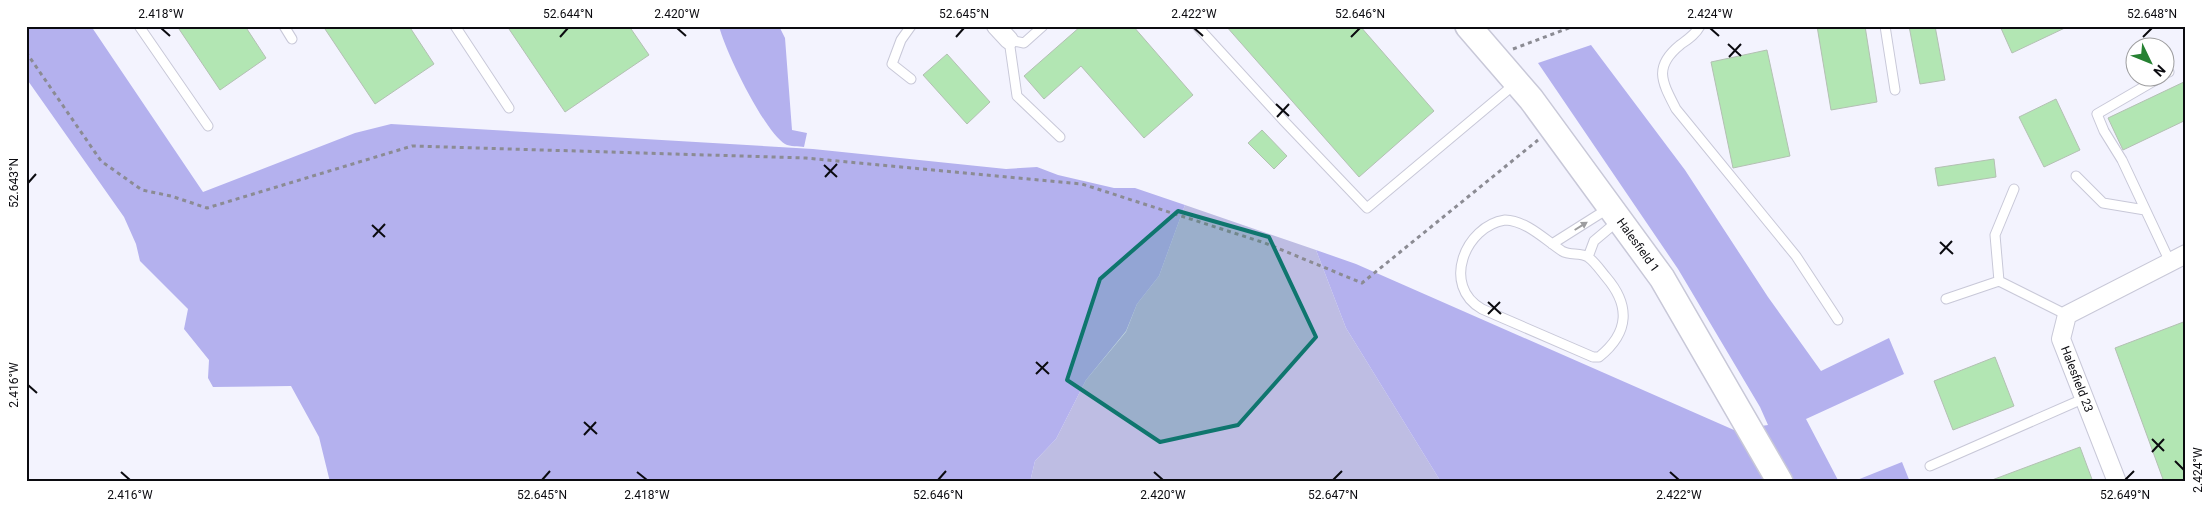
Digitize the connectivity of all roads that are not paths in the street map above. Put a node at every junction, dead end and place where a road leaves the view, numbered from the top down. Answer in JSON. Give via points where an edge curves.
{"nodes":[{"id":1,"x":139,"y":26,"type":"edge"},
{"id":2,"x":284,"y":26,"type":"edge"},
{"id":3,"x":454,"y":26,"type":"edge"},
{"id":4,"x":911,"y":26,"type":"edge"},
{"id":5,"x":996,"y":26,"type":"edge"},
{"id":6,"x":1043,"y":26,"type":"edge"},
{"id":7,"x":1197,"y":26,"type":"edge"},
{"id":8,"x":1468,"y":26,"type":"edge"},
{"id":9,"x":1700,"y":26,"type":"edge"},
{"id":10,"x":1885,"y":26,"type":"edge"},
{"id":11,"x":292,"y":39,"type":"dead end"},
{"id":12,"x":1009,"y":40,"type":"junction"},
{"id":13,"x":911,"y":79,"type":"dead end"},
{"id":14,"x":1516,"y":82,"type":"junction"},
{"id":15,"x":2142,"y":88,"type":"edge"},
{"id":16,"x":1895,"y":90,"type":"dead end"},
{"id":17,"x":509,"y":108,"type":"dead end"},
{"id":18,"x":208,"y":126,"type":"dead end"},
{"id":19,"x":1060,"y":138,"type":"dead end"},
{"id":20,"x":2076,"y":176,"type":"dead end"},
{"id":21,"x":2014,"y":189,"type":"dead end"},
{"id":22,"x":2145,"y":210,"type":"junction"},
{"id":23,"x":1615,"y":214,"type":"junction"},
{"id":24,"x":1552,"y":244,"type":"junction"},
{"id":25,"x":2186,"y":254,"type":"edge"},
{"id":26,"x":1588,"y":257,"type":"junction"},
{"id":27,"x":2170,"y":262,"type":"junction"},
{"id":28,"x":1999,"y":281,"type":"junction"},
{"id":29,"x":1946,"y":299,"type":"dead end"},
{"id":30,"x":2067,"y":315,"type":"junction"},
{"id":31,"x":1838,"y":320,"type":"dead end"},
{"id":32,"x":2085,"y":398,"type":"junction"},
{"id":33,"x":1930,"y":466,"type":"dead end"},
{"id":34,"x":1780,"y":482,"type":"edge"},
{"id":35,"x":2117,"y":482,"type":"edge"}],
"edges":[{"from":1,"to":18,"type":"lane"},
{"from":2,"to":11,"type":"lane"},
{"from":3,"to":17,"type":"lane"},
{"from":4,"to":13,"type":"lane","via":[[901,40],[892,64]]},
{"from":5,"to":12,"type":"street"},
{"from":6,"to":12,"type":"lane","via":[[1024,43]]},
{"from":7,"to":14,"type":"lane","via":[[1367,208]]},
{"from":8,"to":14,"type":"street","name":"Halesfield 1"},
{"from":9,"to":31,"type":"lane","via":[[1665,59],[1662,69],[1664,87],[1676,109],[1796,256]]},
{"from":10,"to":16,"type":"lane"},
{"from":12,"to":19,"type":"lane","via":[[1017,96]]},
{"from":14,"to":23,"type":"street","name":"Halesfield 1"},
{"from":15,"to":22,"type":"lane","via":[[2097,114]]},
{"from":20,"to":22,"type":"lane","via":[[2103,203]]},
{"from":21,"to":28,"type":"lane","via":[[1995,235]]},
{"from":22,"to":27,"type":"lane"},
{"from":24,"to":23,"type":"lane","one_way":true},
{"from":23,"to":26,"type":"lane","via":[[1594,241]]},
{"from":23,"to":34,"type":"street","name":"Halesfield 1","via":[[1662,278]]},
{"from":24,"to":26,"type":"lane","via":[[1565,252]]},
{"from":24,"to":26,"type":"lane","via":[[1516,221],[1505,220],[1488,225],[1466,252],[1461,268],[1462,287],[1467,298],[1482,309],[1597,357],[1619,334],[1624,320],[1623,305],[1618,291]]},
{"from":25,"to":27,"type":"street"},
{"from":27,"to":30,"type":"street"},
{"from":28,"to":29,"type":"lane"},
{"from":28,"to":30,"type":"lane"},
{"from":30,"to":32,"type":"street","name":"Halesfield 23","via":[[2061,339]]},
{"from":32,"to":33,"type":"lane"},
{"from":32,"to":35,"type":"street","name":"Halesfield 23"}]}
